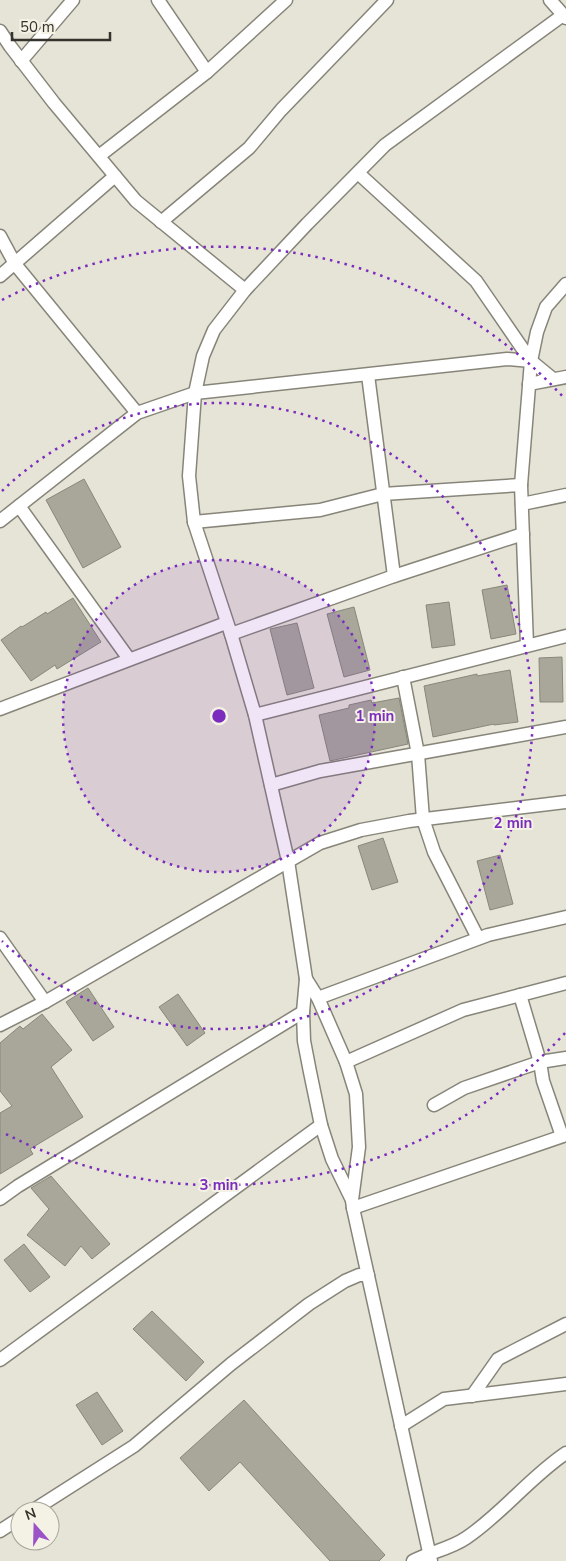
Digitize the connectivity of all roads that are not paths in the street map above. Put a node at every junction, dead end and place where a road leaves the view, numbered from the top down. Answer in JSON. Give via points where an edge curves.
{"nodes":[{"id":1,"x":73,"y":0,"type":"edge"},
{"id":2,"x":158,"y":0,"type":"edge"},
{"id":3,"x":286,"y":0,"type":"edge"},
{"id":4,"x":387,"y":0,"type":"edge"},
{"id":5,"x":550,"y":0,"type":"edge"},
{"id":6,"x":565,"y":16,"type":"edge"},
{"id":7,"x":0,"y":31,"type":"edge"},
{"id":8,"x":21,"y":61,"type":"junction"},
{"id":9,"x":207,"y":72,"type":"junction"},
{"id":10,"x":98,"y":156,"type":"junction"},
{"id":11,"x":358,"y":173,"type":"junction"},
{"id":12,"x":115,"y":176,"type":"junction"},
{"id":13,"x":161,"y":222,"type":"junction"},
{"id":14,"x":0,"y":236,"type":"edge"},
{"id":15,"x":15,"y":264,"type":"junction"},
{"id":16,"x":0,"y":276,"type":"edge"},
{"id":17,"x":566,"y":284,"type":"edge"},
{"id":18,"x":245,"y":290,"type":"junction"},
{"id":19,"x":531,"y":361,"type":"junction"},
{"id":20,"x":368,"y":375,"type":"junction"},
{"id":21,"x":566,"y":377,"type":"edge"},
{"id":22,"x":553,"y":379,"type":"junction"},
{"id":23,"x":529,"y":384,"type":"junction"},
{"id":24,"x":195,"y":393,"type":"junction"},
{"id":25,"x":137,"y":413,"type":"junction"},
{"id":26,"x":521,"y":485,"type":"junction"},
{"id":27,"x":384,"y":494,"type":"junction"},
{"id":28,"x":566,"y":495,"type":"edge"},
{"id":29,"x":522,"y":504,"type":"junction"},
{"id":30,"x":19,"y":506,"type":"junction"},
{"id":31,"x":0,"y":521,"type":"edge"},
{"id":32,"x":194,"y":522,"type":"junction"},
{"id":33,"x":523,"y":534,"type":"junction"},
{"id":34,"x":394,"y":576,"type":"junction"},
{"id":35,"x":228,"y":628,"type":"junction"},
{"id":36,"x":566,"y":636,"type":"edge"},
{"id":37,"x":527,"y":645,"type":"junction"},
{"id":38,"x":129,"y":659,"type":"junction"},
{"id":39,"x":403,"y":677,"type":"junction"},
{"id":40,"x":0,"y":709,"type":"edge"},
{"id":41,"x":255,"y":715,"type":"junction"},
{"id":42,"x":566,"y":727,"type":"edge"},
{"id":43,"x":418,"y":754,"type":"junction"},
{"id":44,"x":271,"y":785,"type":"junction"},
{"id":45,"x":566,"y":802,"type":"edge"},
{"id":46,"x":423,"y":819,"type":"junction"},
{"id":47,"x":288,"y":861,"type":"junction"},
{"id":48,"x":566,"y":917,"type":"edge"},
{"id":49,"x":0,"y":938,"type":"edge"},
{"id":50,"x":478,"y":938,"type":"junction"},
{"id":51,"x":306,"y":979,"type":"junction"},
{"id":52,"x":566,"y":983,"type":"edge"},
{"id":53,"x":520,"y":995,"type":"junction"},
{"id":54,"x":318,"y":998,"type":"junction"},
{"id":55,"x":46,"y":1002,"type":"junction"},
{"id":56,"x":303,"y":1012,"type":"junction"},
{"id":57,"x":0,"y":1025,"type":"edge"},
{"id":58,"x":566,"y":1058,"type":"edge"},
{"id":59,"x":346,"y":1062,"type":"junction"},
{"id":60,"x":540,"y":1062,"type":"junction"},
{"id":61,"x":434,"y":1105,"type":"dead end"},
{"id":62,"x":321,"y":1125,"type":"junction"},
{"id":63,"x":564,"y":1136,"type":"edge"},
{"id":64,"x":0,"y":1199,"type":"edge"},
{"id":65,"x":352,"y":1204,"type":"junction"},
{"id":66,"x":368,"y":1275,"type":"junction"},
{"id":67,"x":566,"y":1324,"type":"edge"},
{"id":68,"x":0,"y":1360,"type":"edge"},
{"id":69,"x":566,"y":1384,"type":"edge"},
{"id":70,"x":472,"y":1396,"type":"junction"},
{"id":71,"x":401,"y":1426,"type":"junction"},
{"id":72,"x":566,"y":1453,"type":"edge"},
{"id":73,"x":48,"y":1501,"type":"edge"},
{"id":74,"x":430,"y":1557,"type":"edge"},
{"id":75,"x":413,"y":1561,"type":"edge"}],
"edges":[{"from":1,"to":8,"type":"street"},
{"from":2,"to":9,"type":"street"},
{"from":3,"to":9,"type":"street"},
{"from":4,"to":13,"type":"street","via":[[281,110],[249,148]]},
{"from":5,"to":6,"type":"street"},
{"from":6,"to":11,"type":"street","via":[[385,145]]},
{"from":7,"to":8,"type":"street"},
{"from":8,"to":10,"type":"street"},
{"from":9,"to":10,"type":"street"},
{"from":10,"to":12,"type":"street"},
{"from":11,"to":18,"type":"street"},
{"from":11,"to":19,"type":"street","via":[[476,281]]},
{"from":12,"to":13,"type":"street","via":[[136,201]]},
{"from":12,"to":15,"type":"street"},
{"from":13,"to":18,"type":"street"},
{"from":14,"to":15,"type":"street"},
{"from":15,"to":16,"type":"street"},
{"from":15,"to":25,"type":"street"},
{"from":17,"to":19,"type":"street","via":[[546,307]]},
{"from":18,"to":24,"type":"street","via":[[214,330],[203,356]]},
{"from":19,"to":20,"type":"street","via":[[507,359]]},
{"from":19,"to":22,"type":"street"},
{"from":19,"to":23,"type":"street"},
{"from":20,"to":24,"type":"street"},
{"from":20,"to":27,"type":"street"},
{"from":21,"to":22,"type":"street"},
{"from":22,"to":23,"type":"street"},
{"from":23,"to":26,"type":"street"},
{"from":24,"to":25,"type":"street"},
{"from":24,"to":32,"type":"street","via":[[189,476]]},
{"from":25,"to":30,"type":"street"},
{"from":26,"to":27,"type":"street"},
{"from":26,"to":29,"type":"street"},
{"from":27,"to":32,"type":"street","via":[[320,510]]},
{"from":27,"to":34,"type":"street"},
{"from":28,"to":29,"type":"street"},
{"from":29,"to":33,"type":"street"},
{"from":30,"to":31,"type":"street"},
{"from":30,"to":38,"type":"street"},
{"from":32,"to":35,"type":"street"},
{"from":33,"to":34,"type":"street"},
{"from":33,"to":37,"type":"street"},
{"from":34,"to":35,"type":"street"},
{"from":35,"to":38,"type":"street"},
{"from":35,"to":41,"type":"street"},
{"from":36,"to":37,"type":"street"},
{"from":37,"to":39,"type":"street"},
{"from":38,"to":40,"type":"street"},
{"from":39,"to":41,"type":"street"},
{"from":39,"to":43,"type":"street"},
{"from":41,"to":44,"type":"street"},
{"from":42,"to":43,"type":"street"},
{"from":43,"to":44,"type":"street","via":[[320,771]]},
{"from":43,"to":46,"type":"street"},
{"from":44,"to":47,"type":"street"},
{"from":45,"to":46,"type":"street"},
{"from":46,"to":47,"type":"street","via":[[361,830],[320,843]]},
{"from":46,"to":50,"type":"street","via":[[434,852]]},
{"from":47,"to":51,"type":"street"},
{"from":47,"to":55,"type":"street"},
{"from":48,"to":50,"type":"street"},
{"from":49,"to":55,"type":"street"},
{"from":50,"to":54,"type":"street"},
{"from":51,"to":54,"type":"street"},
{"from":51,"to":56,"type":"street"},
{"from":52,"to":53,"type":"street"},
{"from":53,"to":59,"type":"street","via":[[463,1010]]},
{"from":53,"to":60,"type":"street"},
{"from":54,"to":59,"type":"street"},
{"from":55,"to":57,"type":"street"},
{"from":56,"to":62,"type":"street","via":[[304,1041]]},
{"from":56,"to":64,"type":"street"},
{"from":58,"to":60,"type":"street"},
{"from":59,"to":65,"type":"street","via":[[359,1117],[360,1147]]},
{"from":60,"to":61,"type":"street","via":[[464,1088]]},
{"from":60,"to":63,"type":"street","via":[[543,1081]]},
{"from":62,"to":65,"type":"street"},
{"from":62,"to":68,"type":"street"},
{"from":63,"to":65,"type":"street"},
{"from":65,"to":66,"type":"street"},
{"from":66,"to":71,"type":"street"},
{"from":66,"to":73,"type":"street","via":[[344,1281],[309,1304],[231,1364],[134,1446]]},
{"from":67,"to":70,"type":"street","via":[[498,1359]]},
{"from":69,"to":70,"type":"street"},
{"from":70,"to":71,"type":"street","via":[[444,1399]]},
{"from":71,"to":74,"type":"street"},
{"from":72,"to":74,"type":"street","via":[[466,1538]]},
{"from":74,"to":75,"type":"street"}]}
